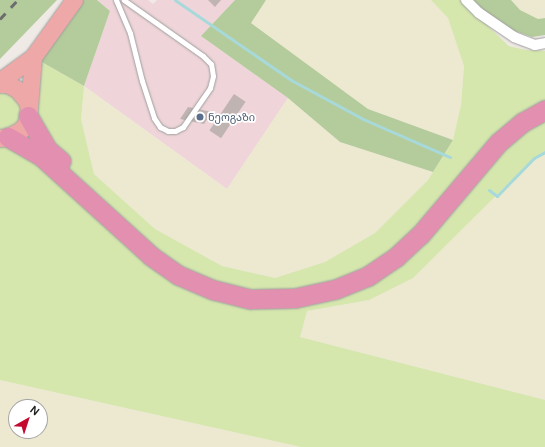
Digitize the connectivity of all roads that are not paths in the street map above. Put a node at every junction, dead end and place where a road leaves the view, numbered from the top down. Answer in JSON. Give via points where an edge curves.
{"nodes":[{"id":1,"x":74,"y":0,"type":"edge"},
{"id":2,"x":116,"y":0,"type":"edge"},
{"id":3,"x":124,"y":0,"type":"edge"},
{"id":4,"x":466,"y":0,"type":"edge"},
{"id":5,"x":545,"y":43,"type":"edge"},
{"id":6,"x":33,"y":57,"type":"junction"},
{"id":7,"x":0,"y":82,"type":"edge"},
{"id":8,"x":545,"y":98,"type":"edge"},
{"id":9,"x":545,"y":110,"type":"edge"},
{"id":10,"x":28,"y":113,"type":"junction"},
{"id":11,"x":4,"y":138,"type":"edge"}],
"edges":[{"from":1,"to":6,"type":"highway"},
{"from":2,"to":3,"type":"lane","via":[[130,33],[154,118],[160,127],[175,131],[183,127],[210,88],[213,76],[211,64]]},
{"from":4,"to":5,"type":"street","via":[[479,13],[514,37],[535,44]]},
{"from":6,"to":7,"type":"highway"},
{"from":6,"to":10,"type":"highway"},
{"from":7,"to":10,"type":"highway","via":[[23,94]]},
{"from":8,"to":10,"type":"highway","via":[[518,114],[496,133],[416,229],[394,250],[366,268],[334,280],[296,289],[252,290],[216,282],[183,268],[157,250],[48,150]]},
{"from":9,"to":11,"type":"highway","via":[[523,122],[499,142],[420,236],[396,258],[368,276],[336,289],[295,298],[251,298],[214,290],[178,275],[152,256],[42,157]]},
{"from":10,"to":11,"type":"highway","via":[[21,130]]}]}
